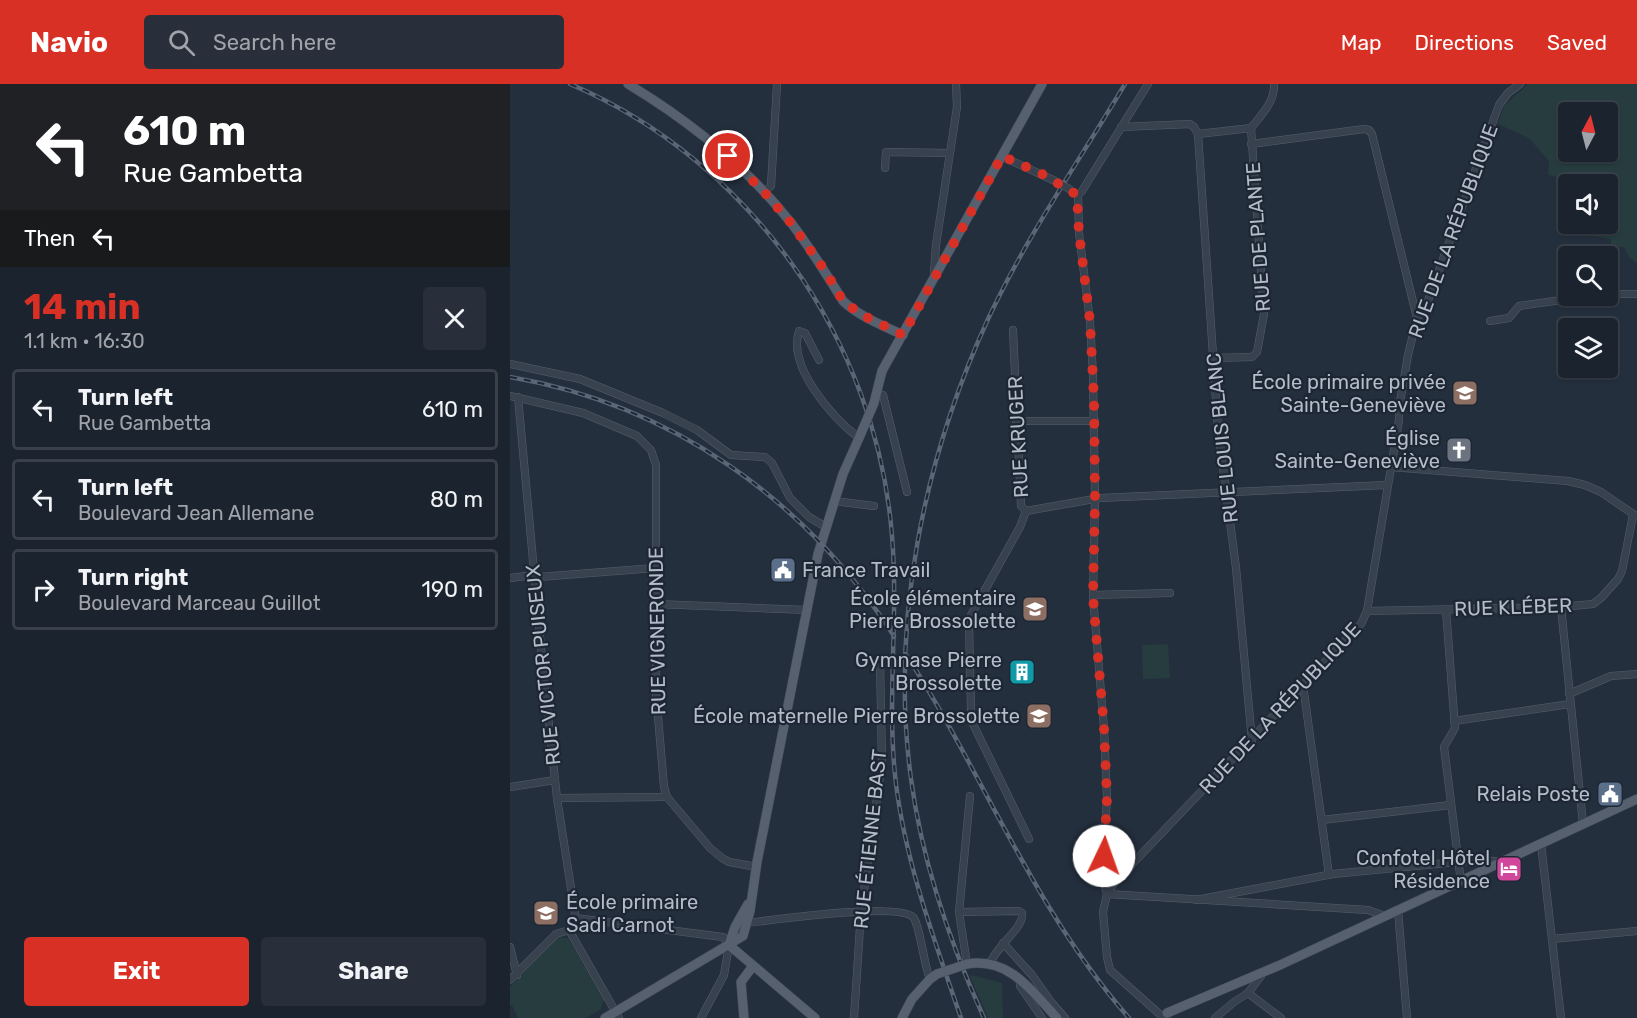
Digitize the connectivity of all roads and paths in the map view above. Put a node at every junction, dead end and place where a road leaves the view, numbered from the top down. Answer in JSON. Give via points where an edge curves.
{"nodes":[{"id":1,"x":627,"y":84,"type":"edge"},
{"id":2,"x":777,"y":84,"type":"edge"},
{"id":3,"x":956,"y":84,"type":"edge"},
{"id":4,"x":1042,"y":84,"type":"edge"},
{"id":5,"x":1148,"y":84,"type":"edge"},
{"id":6,"x":1274,"y":84,"type":"edge"},
{"id":7,"x":1520,"y":84,"type":"edge"},
{"id":8,"x":1121,"y":127,"type":"junction"},
{"id":9,"x":1251,"y":128,"type":"junction"},
{"id":10,"x":1198,"y":134,"type":"junction"},
{"id":11,"x":1251,"y":144,"type":"junction"},
{"id":12,"x":950,"y":153,"type":"junction"},
{"id":13,"x":1002,"y":156,"type":"junction"},
{"id":14,"x":885,"y":168,"type":"dead end"},
{"id":15,"x":764,"y":192,"type":"junction"},
{"id":16,"x":1074,"y":193,"type":"junction"},
{"id":17,"x":954,"y":241,"type":"junction"},
{"id":18,"x":936,"y":245,"type":"junction"},
{"id":19,"x":934,"y":276,"type":"junction"},
{"id":20,"x":1618,"y":294,"type":"edge"},
{"id":21,"x":1637,"y":294,"type":"edge"},
{"id":22,"x":1558,"y":301,"type":"edge"},
{"id":23,"x":1417,"y":318,"type":"junction"},
{"id":24,"x":1490,"y":321,"type":"dead end"},
{"id":25,"x":1012,"y":330,"type":"dead end"},
{"id":26,"x":903,"y":335,"type":"junction"},
{"id":27,"x":1214,"y":358,"type":"junction"},
{"id":28,"x":819,"y":360,"type":"dead end"},
{"id":29,"x":510,"y":364,"type":"edge"},
{"id":30,"x":876,"y":394,"type":"junction"},
{"id":31,"x":514,"y":397,"type":"edge"},
{"id":32,"x":1016,"y":421,"type":"junction"},
{"id":33,"x":1095,"y":421,"type":"junction"},
{"id":34,"x":859,"y":438,"type":"junction"},
{"id":35,"x":1391,"y":467,"type":"junction"},
{"id":36,"x":1388,"y":485,"type":"junction"},
{"id":37,"x":907,"y":492,"type":"dead end"},
{"id":38,"x":1227,"y":493,"type":"junction"},
{"id":39,"x":1095,"y":498,"type":"junction"},
{"id":40,"x":834,"y":501,"type":"junction"},
{"id":41,"x":873,"y":506,"type":"dead end"},
{"id":42,"x":1026,"y":511,"type":"junction"},
{"id":43,"x":1635,"y":516,"type":"edge"},
{"id":44,"x":826,"y":527,"type":"junction"},
{"id":45,"x":655,"y":568,"type":"junction"},
{"id":46,"x":534,"y":575,"type":"junction"},
{"id":47,"x":510,"y":578,"type":"edge"},
{"id":48,"x":1170,"y":593,"type":"dead end"},
{"id":49,"x":1093,"y":595,"type":"junction"},
{"id":50,"x":656,"y":604,"type":"junction"},
{"id":51,"x":1561,"y":607,"type":"junction"},
{"id":52,"x":807,"y":610,"type":"junction"},
{"id":53,"x":1446,"y":610,"type":"junction"},
{"id":54,"x":1367,"y":611,"type":"junction"},
{"id":55,"x":880,"y":661,"type":"dead end"},
{"id":56,"x":1637,"y":674,"type":"edge"},
{"id":57,"x":1303,"y":685,"type":"junction"},
{"id":58,"x":1569,"y":694,"type":"junction"},
{"id":59,"x":1570,"y":704,"type":"junction"},
{"id":60,"x":1454,"y":722,"type":"junction"},
{"id":61,"x":1252,"y":741,"type":"junction"},
{"id":62,"x":555,"y":780,"type":"junction"},
{"id":63,"x":510,"y":787,"type":"edge"},
{"id":64,"x":970,"y":796,"type":"dead end"},
{"id":65,"x":667,"y":797,"type":"junction"},
{"id":66,"x":557,"y":798,"type":"junction"},
{"id":67,"x":1637,"y":799,"type":"edge"},
{"id":68,"x":1451,"y":805,"type":"junction"},
{"id":69,"x":1322,"y":820,"type":"junction"},
{"id":70,"x":1583,"y":824,"type":"junction"},
{"id":71,"x":1029,"y":839,"type":"dead end"},
{"id":72,"x":1541,"y":844,"type":"junction"},
{"id":73,"x":1457,"y":862,"type":"junction"},
{"id":74,"x":1502,"y":862,"type":"junction"},
{"id":75,"x":757,"y":867,"type":"junction"},
{"id":76,"x":1329,"y":875,"type":"junction"},
{"id":77,"x":1461,"y":882,"type":"junction"},
{"id":78,"x":1107,"y":894,"type":"junction"},
{"id":79,"x":750,"y":900,"type":"junction"},
{"id":80,"x":1196,"y":900,"type":"junction"},
{"id":81,"x":1398,"y":910,"type":"junction"},
{"id":82,"x":861,"y":912,"type":"junction"},
{"id":83,"x":959,"y":912,"type":"junction"},
{"id":84,"x":1385,"y":916,"type":"junction"},
{"id":85,"x":575,"y":918,"type":"junction"},
{"id":86,"x":747,"y":923,"type":"junction"},
{"id":87,"x":569,"y":930,"type":"junction"},
{"id":88,"x":1637,"y":931,"type":"edge"},
{"id":89,"x":1552,"y":939,"type":"junction"},
{"id":90,"x":1003,"y":944,"type":"junction"},
{"id":91,"x":729,"y":945,"type":"junction"},
{"id":92,"x":510,"y":947,"type":"edge"},
{"id":93,"x":968,"y":964,"type":"junction"},
{"id":94,"x":990,"y":964,"type":"junction"},
{"id":95,"x":1280,"y":965,"type":"junction"},
{"id":96,"x":753,"y":966,"type":"junction"},
{"id":97,"x":1010,"y":972,"type":"junction"},
{"id":98,"x":517,"y":975,"type":"junction"},
{"id":99,"x":1261,"y":976,"type":"junction"},
{"id":100,"x":510,"y":980,"type":"edge"},
{"id":101,"x":930,"y":980,"type":"junction"},
{"id":102,"x":1021,"y":982,"type":"junction"},
{"id":103,"x":1248,"y":993,"type":"junction"},
{"id":104,"x":617,"y":1015,"type":"edge"},
{"id":105,"x":1167,"y":1016,"type":"edge"},
{"id":106,"x":1040,"y":1017,"type":"edge"},
{"id":107,"x":605,"y":1018,"type":"edge"},
{"id":108,"x":701,"y":1018,"type":"edge"},
{"id":109,"x":744,"y":1018,"type":"edge"},
{"id":110,"x":815,"y":1018,"type":"edge"},
{"id":111,"x":854,"y":1018,"type":"edge"},
{"id":112,"x":902,"y":1018,"type":"edge"},
{"id":113,"x":1052,"y":1018,"type":"edge"},
{"id":114,"x":1057,"y":1018,"type":"edge"},
{"id":115,"x":1065,"y":1018,"type":"edge"},
{"id":116,"x":1215,"y":1018,"type":"edge"},
{"id":117,"x":1281,"y":1018,"type":"edge"},
{"id":118,"x":1407,"y":1018,"type":"edge"},
{"id":119,"x":1561,"y":1018,"type":"edge"}],
"edges":[{"from":1,"to":15,"type":"main road","via":[[696,128]]},
{"from":2,"to":15,"type":"street","via":[[771,186]]},
{"from":3,"to":12,"type":"street"},
{"from":4,"to":13,"type":"main road"},
{"from":5,"to":8,"type":"street"},
{"from":6,"to":9,"type":"street","via":[[1271,101]]},
{"from":7,"to":23,"type":"street","name":"RUE DE LA RÉPUBLIQUE","via":[[1499,105],[1426,306]]},
{"from":8,"to":10,"type":"street","via":[[1190,124]]},
{"from":8,"to":16,"type":"street","via":[[1082,191]]},
{"from":9,"to":10,"type":"street"},
{"from":9,"to":11,"type":"street","name":"RUE DE PLANTE"},
{"from":10,"to":27,"type":"street","name":"RUE LOUIS BLANC"},
{"from":11,"to":23,"type":"street","via":[[1369,130]]},
{"from":11,"to":27,"type":"street","name":"RUE DE PLANTE","via":[[1263,328],[1252,357]]},
{"from":12,"to":14,"type":"street","via":[[886,152]]},
{"from":12,"to":18,"type":"street"},
{"from":13,"to":16,"type":"street","bridge":true},
{"from":13,"to":17,"type":"main road"},
{"from":15,"to":26,"type":"main road","via":[[807,245],[843,301]]},
{"from":16,"to":33,"type":"street","via":[[1090,321]]},
{"from":17,"to":18,"type":"street","via":[[945,248]]},
{"from":17,"to":19,"type":"main road"},
{"from":18,"to":19,"type":"street"},
{"from":19,"to":26,"type":"main road"},
{"from":20,"to":21,"type":"street"},
{"from":22,"to":24,"type":"street","via":[[1519,306],[1509,318]]},
{"from":23,"to":35,"type":"street","name":"RUE DE LA RÉPUBLIQUE"},
{"from":25,"to":32,"type":"street","name":"RUE KRUGER"},
{"from":26,"to":30,"type":"main road","bridge":true,"via":[[882,371]]},
{"from":27,"to":38,"type":"street","name":"RUE LOUIS BLANC"},
{"from":28,"to":34,"type":"street","via":[[806,333],[799,331],[799,360],[807,380],[843,426]]},
{"from":29,"to":44,"type":"street","via":[[580,379],[697,430],[731,455],[765,457],[790,498]]},
{"from":30,"to":34,"type":"main road","bridge":true},
{"from":30,"to":37,"type":"street","via":[[883,395]]},
{"from":31,"to":45,"type":"street","name":"RUE VIGNERONDE","via":[[583,414],[637,436],[651,450],[656,465]]},
{"from":31,"to":46,"type":"street","name":"RUE VICTOR PUISEUX"},
{"from":32,"to":33,"type":"street"},
{"from":32,"to":42,"type":"street","name":"RUE KRUGER","via":[[1021,506]]},
{"from":33,"to":39,"type":"street"},
{"from":34,"to":40,"type":"main road"},
{"from":35,"to":36,"type":"street","name":"RUE DE LA RÉPUBLIQUE"},
{"from":35,"to":43,"type":"street","via":[[1568,481],[1601,492]]},
{"from":36,"to":38,"type":"street"},
{"from":36,"to":54,"type":"street","name":"RUE DE LA RÉPUBLIQUE"},
{"from":38,"to":39,"type":"street"},
{"from":38,"to":61,"type":"street","name":"RUE LOUIS BLANC"},
{"from":39,"to":42,"type":"street"},
{"from":39,"to":49,"type":"street"},
{"from":40,"to":41,"type":"street"},
{"from":40,"to":44,"type":"main road"},
{"from":42,"to":71,"type":"street","name":"RUE KRUGER","via":[[975,605],[969,624],[972,722]]},
{"from":43,"to":51,"type":"street","name":"RUE KLÉBER","via":[[1618,579],[1593,604]]},
{"from":44,"to":52,"type":"main road"},
{"from":45,"to":46,"type":"street"},
{"from":45,"to":50,"type":"street","name":"RUE VIGNERONDE"},
{"from":46,"to":47,"type":"street"},
{"from":46,"to":62,"type":"street","name":"RUE VICTOR PUISEUX"},
{"from":48,"to":49,"type":"street"},
{"from":49,"to":78,"type":"street","via":[[1104,728],[1107,798],[1102,875]]},
{"from":50,"to":52,"type":"street"},
{"from":50,"to":65,"type":"street","name":"RUE VIGNERONDE","via":[[656,693]]},
{"from":51,"to":53,"type":"street","name":"RUE KLÉBER"},
{"from":51,"to":58,"type":"street"},
{"from":52,"to":75,"type":"main road"},
{"from":53,"to":54,"type":"street","name":"RUE KLÉBER"},
{"from":53,"to":60,"type":"street"},
{"from":54,"to":57,"type":"street","name":"RUE DE LA RÉPUBLIQUE","via":[[1361,624]]},
{"from":55,"to":82,"type":"street","name":"RUE ÉTIENNE BAST","via":[[882,762]]},
{"from":56,"to":58,"type":"street","via":[[1611,676]]},
{"from":57,"to":61,"type":"street","name":"RUE DE LA RÉPUBLIQUE"},
{"from":57,"to":69,"type":"street"},
{"from":58,"to":59,"type":"street"},
{"from":59,"to":60,"type":"street"},
{"from":59,"to":70,"type":"street"},
{"from":60,"to":68,"type":"street","via":[[1455,728],[1444,747]]},
{"from":61,"to":78,"type":"street","name":"RUE DE LA RÉPUBLIQUE"},
{"from":62,"to":63,"type":"street"},
{"from":62,"to":66,"type":"street","name":"RUE VICTOR PUISEUX"},
{"from":64,"to":83,"type":"street"},
{"from":65,"to":66,"type":"street"},
{"from":65,"to":75,"type":"street","via":[[722,858]]},
{"from":66,"to":85,"type":"street","name":"RUE VICTOR PUISEUX"},
{"from":67,"to":70,"type":"main road"},
{"from":68,"to":69,"type":"street"},
{"from":68,"to":73,"type":"street"},
{"from":69,"to":76,"type":"street"},
{"from":70,"to":72,"type":"main road"},
{"from":72,"to":74,"type":"main road"},
{"from":72,"to":89,"type":"street"},
{"from":73,"to":74,"type":"street"},
{"from":73,"to":76,"type":"street"},
{"from":73,"to":77,"type":"street"},
{"from":74,"to":77,"type":"main road"},
{"from":75,"to":79,"type":"main road"},
{"from":76,"to":80,"type":"street"},
{"from":77,"to":81,"type":"main road"},
{"from":78,"to":80,"type":"street"},
{"from":78,"to":105,"type":"street","via":[[1103,929],[1110,970]]},
{"from":79,"to":86,"type":"main road"},
{"from":79,"to":91,"type":"main road"},
{"from":80,"to":84,"type":"street","via":[[1368,910]]},
{"from":81,"to":84,"type":"main road"},
{"from":81,"to":118,"type":"street"},
{"from":82,"to":86,"type":"street"},
{"from":82,"to":101,"type":"street","via":[[911,916],[916,922]]},
{"from":82,"to":111,"type":"street","name":"RUE ÉTIENNE BAST"},
{"from":83,"to":90,"type":"street","via":[[1022,913],[1022,922]]},
{"from":83,"to":93,"type":"street"},
{"from":84,"to":95,"type":"main road"},
{"from":85,"to":87,"type":"street"},
{"from":85,"to":91,"type":"street","via":[[723,937]]},
{"from":86,"to":91,"type":"main road","via":[[743,936]]},
{"from":87,"to":98,"type":"street","via":[[556,934]]},
{"from":87,"to":104,"type":"street"},
{"from":88,"to":89,"type":"street"},
{"from":89,"to":119,"type":"street"},
{"from":90,"to":94,"type":"street"},
{"from":90,"to":115,"type":"street"},
{"from":91,"to":96,"type":"main road"},
{"from":91,"to":104,"type":"main road"},
{"from":91,"to":108,"type":"street","via":[[724,975]]},
{"from":92,"to":98,"type":"street"},
{"from":93,"to":94,"type":"main road"},
{"from":93,"to":101,"type":"main road","bridge":true},
{"from":94,"to":97,"type":"main road"},
{"from":95,"to":99,"type":"main road"},
{"from":95,"to":105,"type":"main road"},
{"from":96,"to":109,"type":"main road","via":[[741,982]]},
{"from":96,"to":110,"type":"main road"},
{"from":97,"to":102,"type":"main road"},
{"from":97,"to":114,"type":"main road","via":[[1026,983]]},
{"from":98,"to":100,"type":"street"},
{"from":99,"to":103,"type":"street"},
{"from":99,"to":105,"type":"main road"},
{"from":101,"to":112,"type":"main road","via":[[912,999]]},
{"from":102,"to":106,"type":"street"},
{"from":102,"to":113,"type":"main road"},
{"from":103,"to":116,"type":"street"},
{"from":103,"to":117,"type":"street"},
{"from":104,"to":107,"type":"main road"}]}
